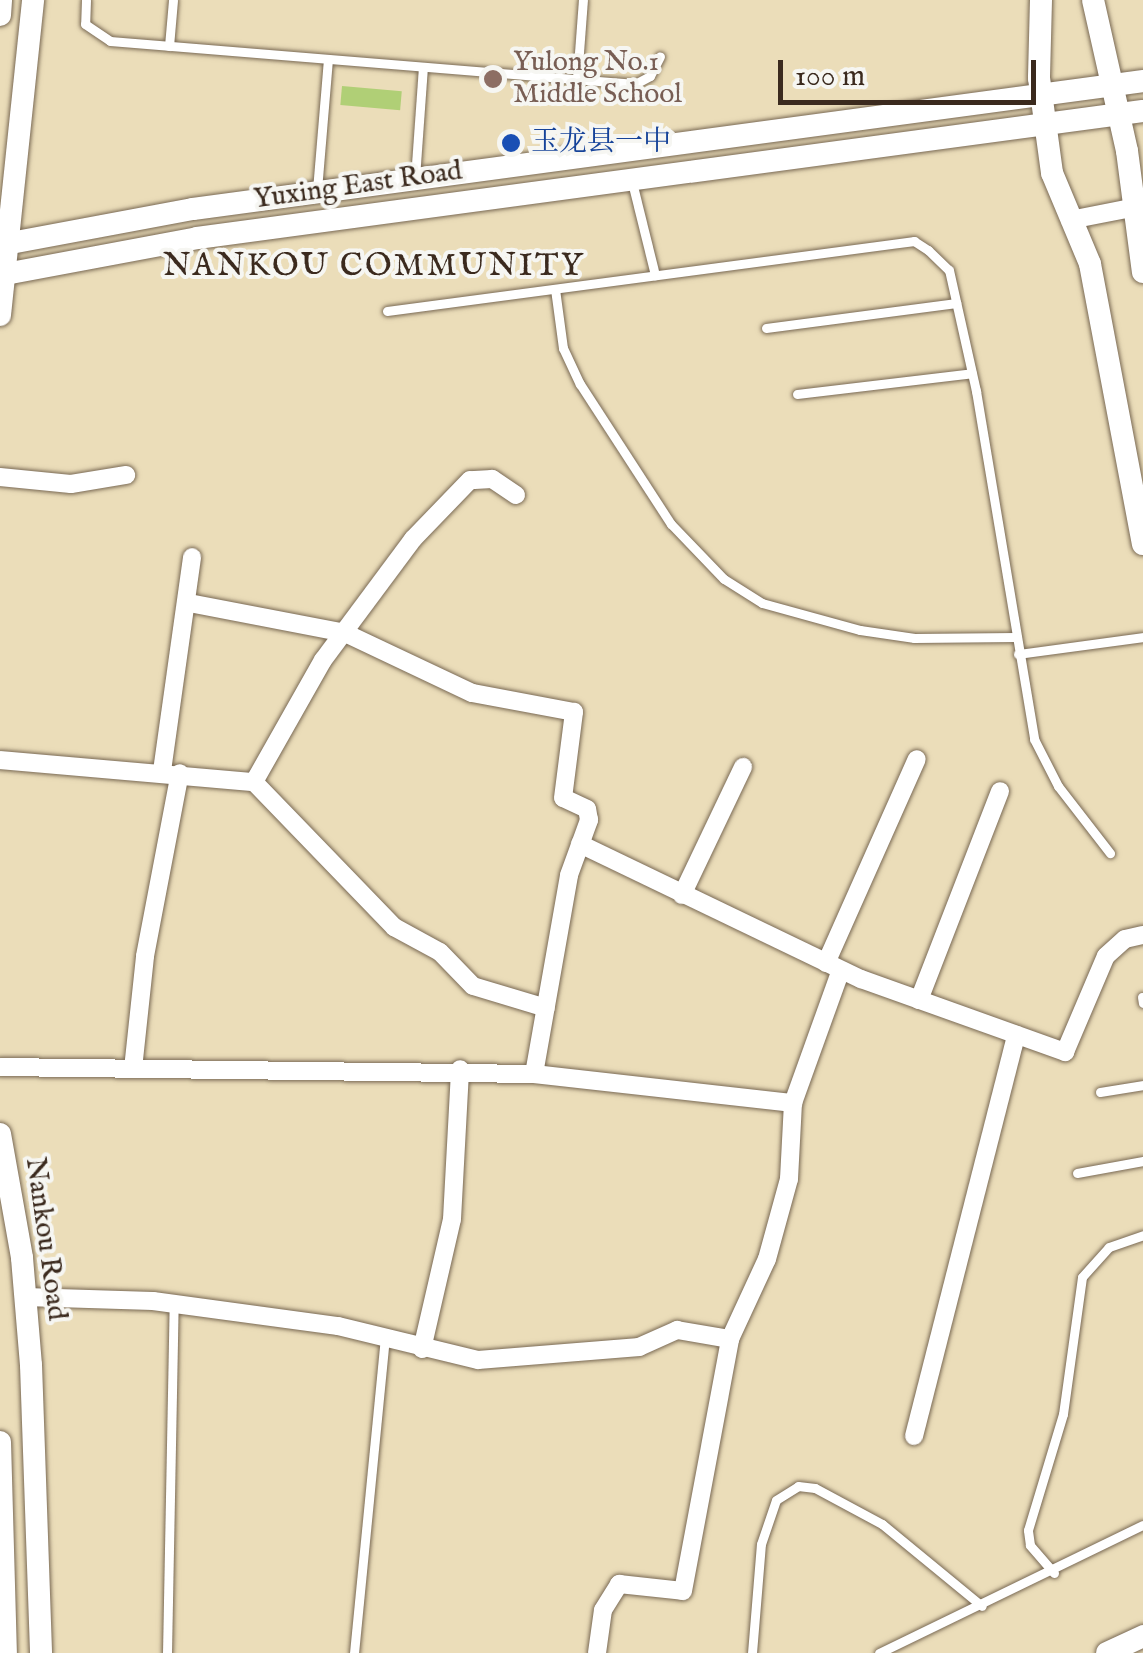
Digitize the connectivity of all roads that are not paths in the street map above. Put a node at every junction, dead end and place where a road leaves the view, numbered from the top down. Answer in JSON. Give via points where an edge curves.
{"nodes":[{"id":1,"x":1,"y":0,"type":"edge"},
{"id":2,"x":32,"y":0,"type":"edge"},
{"id":3,"x":86,"y":0,"type":"edge"},
{"id":4,"x":173,"y":0,"type":"edge"},
{"id":5,"x":583,"y":0,"type":"edge"},
{"id":6,"x":1041,"y":0,"type":"edge"},
{"id":7,"x":1093,"y":0,"type":"edge"},
{"id":8,"x":0,"y":15,"type":"edge"},
{"id":9,"x":170,"y":46,"type":"junction"},
{"id":10,"x":660,"y":56,"type":"dead end"},
{"id":11,"x":328,"y":58,"type":"junction"},
{"id":12,"x":423,"y":66,"type":"junction"},
{"id":13,"x":577,"y":79,"type":"junction"},
{"id":14,"x":1143,"y":81,"type":"edge"},
{"id":15,"x":1112,"y":85,"type":"junction"},
{"id":16,"x":1041,"y":95,"type":"junction"},
{"id":17,"x":1143,"y":111,"type":"edge"},
{"id":18,"x":1118,"y":114,"type":"junction"},
{"id":19,"x":1045,"y":124,"type":"junction"},
{"id":20,"x":415,"y":179,"type":"junction"},
{"id":21,"x":632,"y":180,"type":"junction"},
{"id":22,"x":317,"y":192,"type":"junction"},
{"id":23,"x":1136,"y":207,"type":"junction"},
{"id":24,"x":1070,"y":220,"type":"junction"},
{"id":25,"x":6,"y":244,"type":"edge"},
{"id":26,"x":1143,"y":272,"type":"edge"},
{"id":27,"x":3,"y":274,"type":"edge"},
{"id":28,"x":655,"y":275,"type":"junction"},
{"id":29,"x":555,"y":289,"type":"junction"},
{"id":30,"x":956,"y":303,"type":"junction"},
{"id":31,"x":388,"y":312,"type":"dead end"},
{"id":32,"x":0,"y":315,"type":"edge"},
{"id":33,"x":766,"y":328,"type":"dead end"},
{"id":34,"x":972,"y":373,"type":"junction"},
{"id":35,"x":797,"y":394,"type":"dead end"},
{"id":36,"x":126,"y":475,"type":"dead end"},
{"id":37,"x":0,"y":476,"type":"edge"},
{"id":38,"x":516,"y":495,"type":"dead end"},
{"id":39,"x":1143,"y":544,"type":"edge"},
{"id":40,"x":192,"y":557,"type":"dead end"},
{"id":41,"x":189,"y":603,"type":"junction"},
{"id":42,"x":345,"y":633,"type":"junction"},
{"id":43,"x":1016,"y":637,"type":"junction"},
{"id":44,"x":1143,"y":637,"type":"edge"},
{"id":45,"x":1018,"y":654,"type":"junction"},
{"id":46,"x":917,"y":759,"type":"dead end"},
{"id":47,"x":0,"y":760,"type":"edge"},
{"id":48,"x":743,"y":768,"type":"dead end"},
{"id":49,"x":171,"y":772,"type":"junction"},
{"id":50,"x":254,"y":782,"type":"junction"},
{"id":51,"x":1000,"y":791,"type":"dead end"},
{"id":52,"x":580,"y":844,"type":"junction"},
{"id":53,"x":1110,"y":853,"type":"dead end"},
{"id":54,"x":682,"y":895,"type":"junction"},
{"id":55,"x":1143,"y":935,"type":"edge"},
{"id":56,"x":833,"y":966,"type":"junction"},
{"id":57,"x":919,"y":1000,"type":"junction"},
{"id":58,"x":546,"y":1008,"type":"junction"},
{"id":59,"x":1016,"y":1034,"type":"junction"},
{"id":60,"x":0,"y":1067,"type":"edge"},
{"id":61,"x":133,"y":1068,"type":"junction"},
{"id":62,"x":460,"y":1068,"type":"junction"},
{"id":63,"x":534,"y":1074,"type":"junction"},
{"id":64,"x":1143,"y":1085,"type":"edge"},
{"id":65,"x":1100,"y":1092,"type":"dead end"},
{"id":66,"x":793,"y":1103,"type":"junction"},
{"id":67,"x":0,"y":1134,"type":"edge"},
{"id":68,"x":1143,"y":1161,"type":"edge"},
{"id":69,"x":1077,"y":1173,"type":"dead end"},
{"id":70,"x":1143,"y":1235,"type":"edge"},
{"id":71,"x":25,"y":1297,"type":"junction"},
{"id":72,"x":174,"y":1304,"type":"junction"},
{"id":73,"x":385,"y":1338,"type":"junction"},
{"id":74,"x":730,"y":1340,"type":"junction"},
{"id":75,"x":422,"y":1349,"type":"junction"},
{"id":76,"x":914,"y":1436,"type":"dead end"},
{"id":77,"x":0,"y":1442,"type":"edge"},
{"id":78,"x":1143,"y":1525,"type":"edge"},
{"id":79,"x":1054,"y":1573,"type":"junction"},
{"id":80,"x":982,"y":1606,"type":"junction"},
{"id":81,"x":1143,"y":1636,"type":"edge"},
{"id":82,"x":6,"y":1653,"type":"edge"},
{"id":83,"x":41,"y":1653,"type":"edge"},
{"id":84,"x":168,"y":1653,"type":"edge"},
{"id":85,"x":354,"y":1653,"type":"edge"},
{"id":86,"x":597,"y":1653,"type":"edge"},
{"id":87,"x":752,"y":1653,"type":"edge"},
{"id":88,"x":879,"y":1653,"type":"edge"},
{"id":89,"x":1107,"y":1653,"type":"edge"}],
"edges":[{"from":1,"to":8,"type":"main road"},
{"from":2,"to":25,"type":"main road"},
{"from":3,"to":9,"type":"lane","via":[[85,24],[102,38]]},
{"from":4,"to":9,"type":"lane"},
{"from":5,"to":13,"type":"lane"},
{"from":6,"to":16,"type":"main road"},
{"from":7,"to":15,"type":"main road"},
{"from":9,"to":11,"type":"lane"},
{"from":10,"to":13,"type":"lane","via":[[650,76],[635,84]]},
{"from":11,"to":12,"type":"lane"},
{"from":11,"to":22,"type":"lane"},
{"from":12,"to":13,"type":"lane"},
{"from":12,"to":20,"type":"lane"},
{"from":14,"to":15,"type":"main road","name":"Yuxing East Road"},
{"from":15,"to":16,"type":"main road","name":"Yuxing East Road"},
{"from":15,"to":18,"type":"main road"},
{"from":16,"to":19,"type":"main road"},
{"from":16,"to":20,"type":"main road","name":"Yuxing East Road"},
{"from":17,"to":18,"type":"main road","name":"Yuxing East Road"},
{"from":18,"to":19,"type":"main road","name":"Yuxing East Road"},
{"from":18,"to":23,"type":"main road"},
{"from":19,"to":21,"type":"main road","name":"Yuxing East Road"},
{"from":19,"to":24,"type":"main road","via":[[1052,173]]},
{"from":20,"to":22,"type":"main road","name":"Yuxing East Road"},
{"from":21,"to":27,"type":"main road","name":"Yuxing East Road","via":[[197,238]]},
{"from":21,"to":28,"type":"lane"},
{"from":22,"to":25,"type":"main road","name":"Yuxing East Road"},
{"from":23,"to":24,"type":"street"},
{"from":23,"to":26,"type":"main road"},
{"from":24,"to":39,"type":"main road","via":[[1090,264]]},
{"from":25,"to":27,"type":"main road"},
{"from":27,"to":32,"type":"main road"},
{"from":28,"to":29,"type":"lane"},
{"from":28,"to":30,"type":"lane","via":[[914,242],[949,270]]},
{"from":29,"to":31,"type":"lane"},
{"from":29,"to":43,"type":"lane","via":[[558,329],[580,384],[670,524],[724,579],[762,603],[860,630],[914,638]]},
{"from":30,"to":33,"type":"lane"},
{"from":30,"to":34,"type":"lane"},
{"from":34,"to":35,"type":"lane"},
{"from":34,"to":43,"type":"lane"},
{"from":36,"to":37,"type":"street","via":[[71,484]]},
{"from":38,"to":42,"type":"street","via":[[492,479],[470,480],[413,539]]},
{"from":40,"to":41,"type":"street"},
{"from":41,"to":42,"type":"street"},
{"from":41,"to":49,"type":"street"},
{"from":42,"to":50,"type":"street"},
{"from":42,"to":52,"type":"street","via":[[472,693],[574,712],[562,798],[587,809]]},
{"from":43,"to":45,"type":"lane"},
{"from":44,"to":45,"type":"lane"},
{"from":45,"to":53,"type":"lane","via":[[1040,754]]},
{"from":46,"to":56,"type":"street"},
{"from":47,"to":49,"type":"street"},
{"from":48,"to":54,"type":"street"},
{"from":49,"to":50,"type":"street"},
{"from":49,"to":61,"type":"street"},
{"from":50,"to":58,"type":"street","via":[[394,927],[440,952],[473,986]]},
{"from":51,"to":57,"type":"street"},
{"from":52,"to":54,"type":"street"},
{"from":52,"to":58,"type":"street"},
{"from":54,"to":56,"type":"street"},
{"from":55,"to":59,"type":"street","via":[[1125,939],[1106,956],[1064,1052]]},
{"from":56,"to":57,"type":"street"},
{"from":56,"to":66,"type":"street"},
{"from":57,"to":59,"type":"street"},
{"from":58,"to":63,"type":"street"},
{"from":59,"to":76,"type":"street"},
{"from":60,"to":61,"type":"street"},
{"from":61,"to":62,"type":"street"},
{"from":62,"to":63,"type":"street"},
{"from":62,"to":75,"type":"street","via":[[452,1218]]},
{"from":63,"to":66,"type":"street"},
{"from":64,"to":65,"type":"lane"},
{"from":66,"to":74,"type":"street","via":[[790,1179]]},
{"from":67,"to":71,"type":"main road","name":"Nankou Road"},
{"from":68,"to":69,"type":"lane"},
{"from":70,"to":79,"type":"lane","via":[[1098,1254],[1082,1276],[1064,1414],[1028,1530],[1030,1545]]},
{"from":71,"to":72,"type":"street"},
{"from":71,"to":83,"type":"main road","name":"Nankou Road"},
{"from":72,"to":73,"type":"street"},
{"from":72,"to":84,"type":"lane"},
{"from":73,"to":75,"type":"street"},
{"from":73,"to":85,"type":"lane"},
{"from":74,"to":75,"type":"street","via":[[677,1330],[640,1347],[478,1360]]},
{"from":74,"to":86,"type":"street","via":[[683,1591],[619,1584],[606,1600]]},
{"from":77,"to":82,"type":"main road"},
{"from":78,"to":79,"type":"lane"},
{"from":79,"to":80,"type":"lane"},
{"from":80,"to":87,"type":"lane","via":[[882,1524],[816,1488],[798,1486],[776,1500],[761,1544]]},
{"from":80,"to":88,"type":"lane"},
{"from":81,"to":89,"type":"main road"}]}
